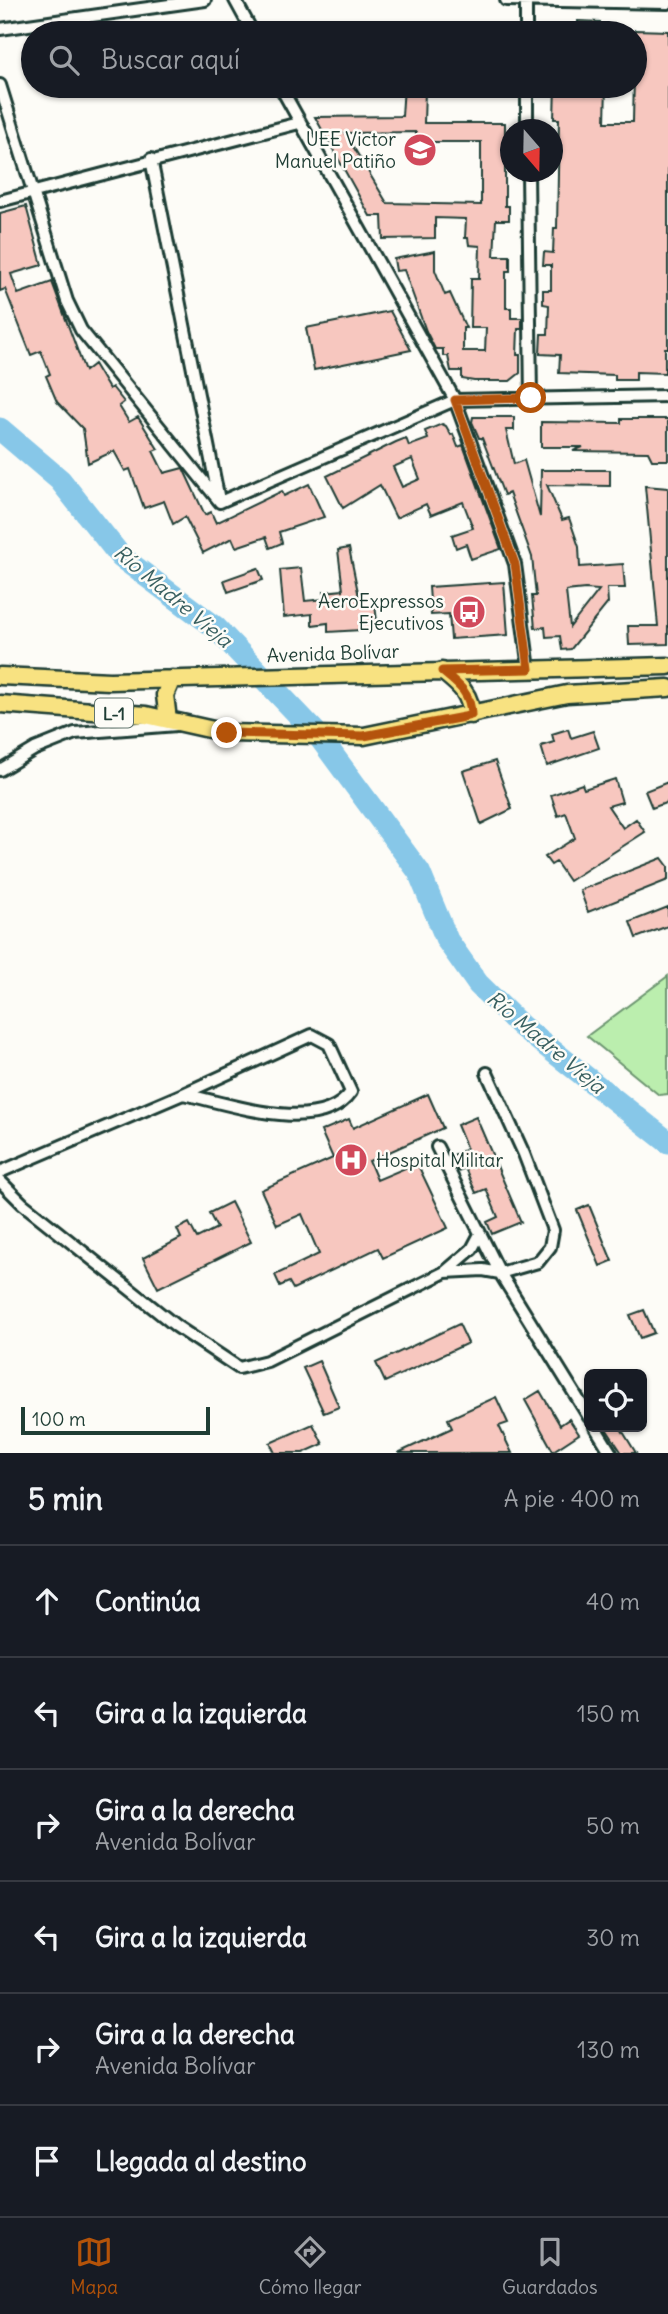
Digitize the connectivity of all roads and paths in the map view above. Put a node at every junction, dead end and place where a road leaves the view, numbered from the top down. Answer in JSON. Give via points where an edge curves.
{"nodes":[{"id":1,"x":205,"y":0,"type":"edge"},
{"id":2,"x":235,"y":0,"type":"edge"},
{"id":3,"x":506,"y":0,"type":"edge"},
{"id":4,"x":526,"y":0,"type":"edge"},
{"id":5,"x":668,"y":3,"type":"edge"},
{"id":6,"x":57,"y":21,"type":"edge"},
{"id":7,"x":246,"y":21,"type":"edge"},
{"id":8,"x":526,"y":21,"type":"edge"},
{"id":9,"x":21,"y":26,"type":"edge"},
{"id":10,"x":0,"y":29,"type":"edge"},
{"id":11,"x":0,"y":85,"type":"edge"},
{"id":12,"x":286,"y":98,"type":"edge"},
{"id":13,"x":527,"y":98,"type":"edge"},
{"id":14,"x":527,"y":119,"type":"edge"},
{"id":15,"x":299,"y":123,"type":"junction"},
{"id":16,"x":151,"y":159,"type":"junction"},
{"id":17,"x":528,"y":182,"type":"edge"},
{"id":18,"x":34,"y":192,"type":"junction"},
{"id":19,"x":0,"y":201,"type":"edge"},
{"id":20,"x":668,"y":396,"type":"edge"},
{"id":21,"x":531,"y":398,"type":"junction"},
{"id":22,"x":455,"y":400,"type":"junction"},
{"id":23,"x":220,"y":502,"type":"junction"},
{"id":24,"x":668,"y":666,"type":"edge"},
{"id":25,"x":529,"y":669,"type":"junction"},
{"id":26,"x":442,"y":671,"type":"junction"},
{"id":27,"x":0,"y":676,"type":"edge"},
{"id":28,"x":172,"y":679,"type":"junction"},
{"id":29,"x":668,"y":688,"type":"edge"},
{"id":30,"x":0,"y":704,"type":"edge"},
{"id":31,"x":468,"y":716,"type":"junction"},
{"id":32,"x":168,"y":720,"type":"junction"},
{"id":33,"x":187,"y":724,"type":"junction"},
{"id":34,"x":0,"y":770,"type":"edge"},
{"id":35,"x":487,"y":1073,"type":"dead end"},
{"id":36,"x":183,"y":1094,"type":"junction"},
{"id":37,"x":437,"y":1147,"type":"dead end"},
{"id":38,"x":0,"y":1171,"type":"edge"},
{"id":39,"x":0,"y":1181,"type":"edge"},
{"id":40,"x":480,"y":1234,"type":"junction"},
{"id":41,"x":446,"y":1272,"type":"junction"},
{"id":42,"x":500,"y":1273,"type":"junction"},
{"id":43,"x":584,"y":1410,"type":"edge"},
{"id":44,"x":598,"y":1432,"type":"edge"},
{"id":45,"x":611,"y":1453,"type":"edge"}],
"edges":[{"from":1,"to":6,"type":"street"},
{"from":2,"to":7,"type":"street"},
{"from":3,"to":4,"type":"street"},
{"from":4,"to":5,"type":"street"},
{"from":4,"to":8,"type":"street"},
{"from":9,"to":10,"type":"street"},
{"from":11,"to":18,"type":"street"},
{"from":12,"to":15,"type":"street"},
{"from":13,"to":14,"type":"street"},
{"from":15,"to":16,"type":"street"},
{"from":15,"to":22,"type":"street"},
{"from":16,"to":18,"type":"street"},
{"from":16,"to":23,"type":"street"},
{"from":17,"to":21,"type":"street"},
{"from":18,"to":19,"type":"street"},
{"from":18,"to":23,"type":"street","via":[[67,301],[81,330]]},
{"from":20,"to":21,"type":"street"},
{"from":21,"to":22,"type":"street"},
{"from":22,"to":23,"type":"street"},
{"from":22,"to":25,"type":"street","via":[[515,564]]},
{"from":24,"to":25,"type":"main road","name":"Avenida Bolívar","number":"L-1"},
{"from":25,"to":26,"type":"main road","name":"Avenida Bolívar","number":"L-1"},
{"from":26,"to":28,"type":"main road","name":"Avenida Bolívar","number":"L-1"},
{"from":26,"to":31,"type":"main road","via":[[469,698]]},
{"from":27,"to":28,"type":"main road","name":"Avenida Bolívar","number":"L-1"},
{"from":28,"to":32,"type":"main road","via":[[165,695]]},
{"from":29,"to":31,"type":"main road","number":"L-1","via":[[567,694]]},
{"from":30,"to":32,"type":"main road","number":"L-1"},
{"from":31,"to":33,"type":"main road","number":"L-1","via":[[364,736],[227,733]]},
{"from":32,"to":33,"type":"main road","number":"L-1"},
{"from":33,"to":34,"type":"street","via":[[75,733]]},
{"from":35,"to":42,"type":"street","via":[[553,1230],[550,1247],[538,1262]]},
{"from":36,"to":36,"type":"street","via":[[283,1115],[313,1115],[342,1104],[351,1092],[329,1044],[312,1035]]},
{"from":36,"to":38,"type":"street"},
{"from":37,"to":40,"type":"street"},
{"from":39,"to":41,"type":"street","via":[[176,1326],[239,1368],[267,1361]]},
{"from":40,"to":41,"type":"street","via":[[472,1249]]},
{"from":40,"to":42,"type":"street"},
{"from":41,"to":42,"type":"street"},
{"from":42,"to":43,"type":"street"},
{"from":44,"to":45,"type":"street"}]}
